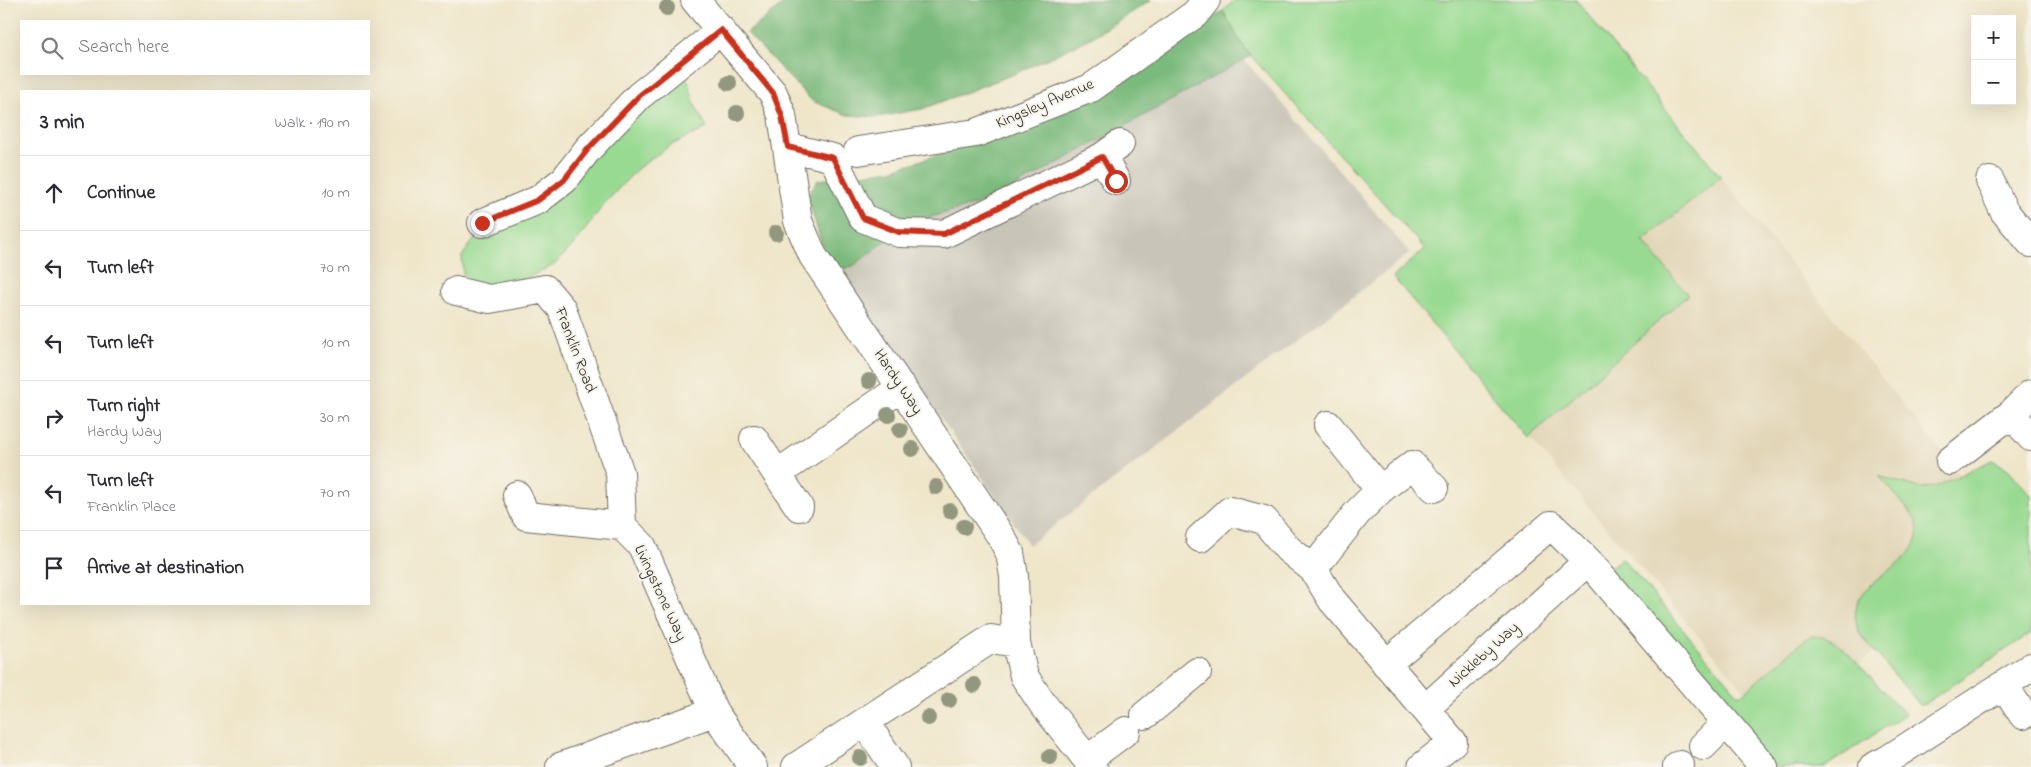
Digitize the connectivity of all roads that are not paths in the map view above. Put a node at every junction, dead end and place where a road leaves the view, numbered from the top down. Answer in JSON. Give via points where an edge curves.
{"nodes":[{"id":1,"x":695,"y":0,"type":"edge"},
{"id":2,"x":1206,"y":0,"type":"edge"},
{"id":3,"x":721,"y":30,"type":"junction"},
{"id":4,"x":788,"y":147,"type":"junction"},
{"id":5,"x":858,"y":151,"type":"dead end"},
{"id":6,"x":1116,"y":181,"type":"dead end"},
{"id":7,"x":1990,"y":181,"type":"dead end"},
{"id":8,"x":482,"y":223,"type":"dead end"},
{"id":9,"x":2031,"y":243,"type":"edge"},
{"id":10,"x":456,"y":291,"type":"dead end"},
{"id":11,"x":902,"y":387,"type":"junction"},
{"id":12,"x":2031,"y":394,"type":"edge"},
{"id":13,"x":2011,"y":414,"type":"junction"},
{"id":14,"x":1328,"y":425,"type":"dead end"},
{"id":15,"x":2031,"y":437,"type":"edge"},
{"id":16,"x":754,"y":439,"type":"dead end"},
{"id":17,"x":1950,"y":461,"type":"dead end"},
{"id":18,"x":777,"y":474,"type":"junction"},
{"id":19,"x":1434,"y":488,"type":"dead end"},
{"id":20,"x":1380,"y":490,"type":"junction"},
{"id":21,"x":517,"y":495,"type":"dead end"},
{"id":22,"x":799,"y":507,"type":"dead end"},
{"id":23,"x":622,"y":526,"type":"junction"},
{"id":24,"x":1200,"y":538,"type":"dead end"},
{"id":25,"x":1588,"y":562,"type":"junction"},
{"id":26,"x":1313,"y":569,"type":"junction"},
{"id":27,"x":1016,"y":643,"type":"junction"},
{"id":28,"x":1386,"y":664,"type":"junction"},
{"id":29,"x":2031,"y":667,"type":"edge"},
{"id":30,"x":1197,"y":672,"type":"dead end"},
{"id":31,"x":2004,"y":685,"type":"junction"},
{"id":32,"x":1426,"y":709,"type":"junction"},
{"id":33,"x":714,"y":712,"type":"junction"},
{"id":34,"x":2023,"y":715,"type":"dead end"},
{"id":35,"x":865,"y":722,"type":"junction"},
{"id":36,"x":1726,"y":723,"type":"junction"},
{"id":37,"x":1703,"y":746,"type":"dead end"},
{"id":38,"x":609,"y":759,"type":"edge"},
{"id":39,"x":1090,"y":764,"type":"edge"},
{"id":40,"x":560,"y":767,"type":"edge"},
{"id":41,"x":753,"y":767,"type":"edge"},
{"id":42,"x":796,"y":767,"type":"edge"},
{"id":43,"x":895,"y":767,"type":"edge"},
{"id":44,"x":1422,"y":767,"type":"edge"},
{"id":45,"x":1764,"y":767,"type":"edge"},
{"id":46,"x":1873,"y":767,"type":"edge"}],
"edges":[{"from":1,"to":3,"type":"street","name":"Hardy Way"},
{"from":2,"to":5,"type":"street","name":"Kingsley Avenue","via":[[1195,14],[1091,88],[976,133]]},
{"from":3,"to":4,"type":"street","name":"Hardy Way","via":[[773,93],[782,116]]},
{"from":3,"to":8,"type":"street","via":[[639,96],[588,149],[564,180],[538,200]]},
{"from":4,"to":6,"type":"street","via":[[833,158],[863,218],[899,232],[944,234],[1111,151]]},
{"from":4,"to":11,"type":"street","name":"Hardy Way","via":[[798,221],[813,256]]},
{"from":7,"to":9,"type":"street","via":[[2004,211]]},
{"from":10,"to":23,"type":"street","name":"Franklin Road","via":[[490,300],[545,289],[562,309],[620,473]]},
{"from":11,"to":18,"type":"street"},
{"from":11,"to":27,"type":"street","name":"Hardy Way","via":[[1010,553]]},
{"from":12,"to":13,"type":"street"},
{"from":13,"to":15,"type":"street"},
{"from":13,"to":17,"type":"street"},
{"from":14,"to":20,"type":"street"},
{"from":16,"to":18,"type":"street"},
{"from":18,"to":22,"type":"street"},
{"from":19,"to":20,"type":"street","via":[[1412,465]]},
{"from":20,"to":26,"type":"street","via":[[1357,513]]},
{"from":21,"to":23,"type":"street","via":[[526,516]]},
{"from":23,"to":33,"type":"street","name":"Livingstone Way","via":[[642,546]]},
{"from":24,"to":26,"type":"street","via":[[1230,511],[1264,520],[1288,549]]},
{"from":25,"to":28,"type":"street","via":[[1551,525]]},
{"from":25,"to":32,"type":"street","name":"Nickleby Way"},
{"from":25,"to":36,"type":"street"},
{"from":26,"to":28,"type":"street","via":[[1332,600]]},
{"from":27,"to":35,"type":"street","via":[[992,639]]},
{"from":27,"to":39,"type":"street","name":"Hardy Way","via":[[1024,676]]},
{"from":28,"to":32,"type":"street"},
{"from":29,"to":31,"type":"street"},
{"from":30,"to":39,"type":"street"},
{"from":31,"to":34,"type":"street"},
{"from":31,"to":46,"type":"street"},
{"from":32,"to":44,"type":"street","via":[[1453,742]]},
{"from":33,"to":38,"type":"street"},
{"from":33,"to":41,"type":"street","name":"Livingstone Way"},
{"from":35,"to":42,"type":"street"},
{"from":35,"to":43,"type":"street"},
{"from":36,"to":37,"type":"street"},
{"from":36,"to":45,"type":"street"},
{"from":38,"to":40,"type":"street"}]}
